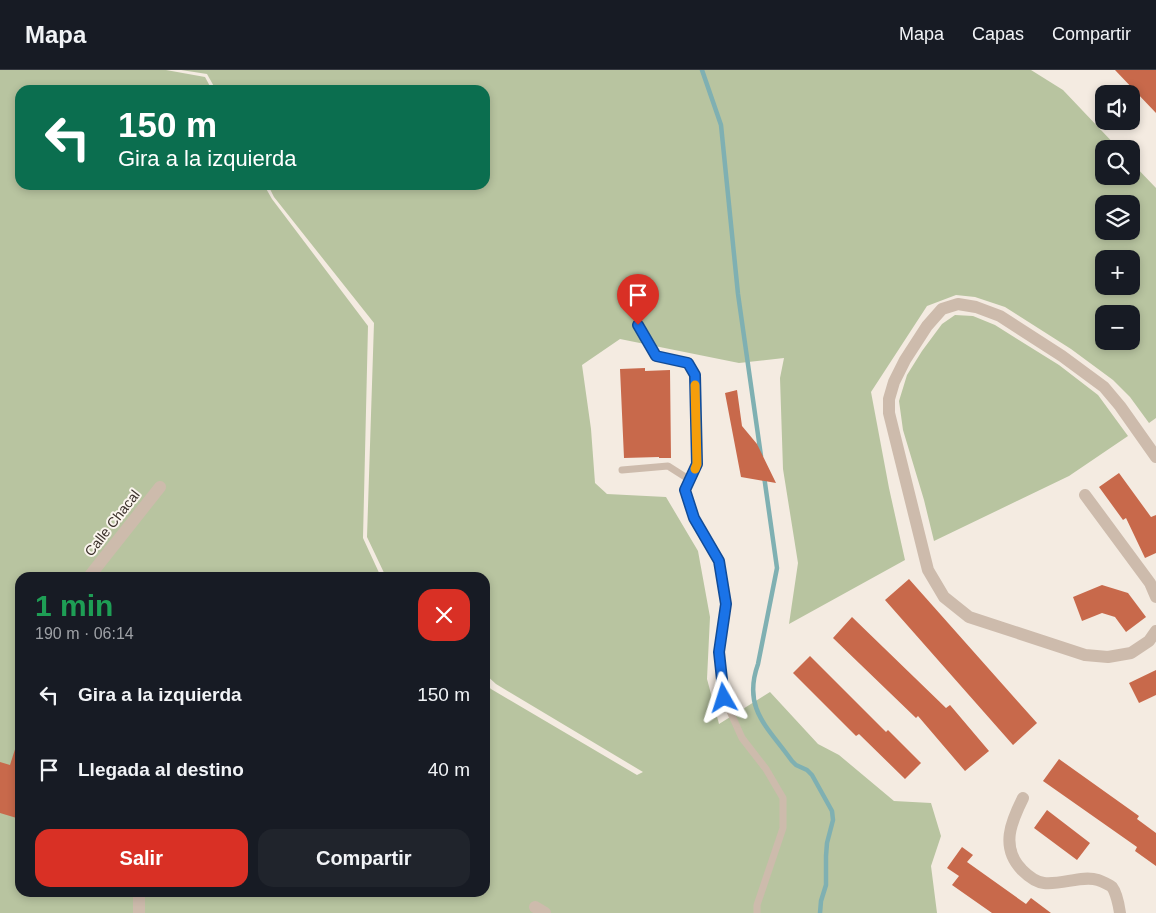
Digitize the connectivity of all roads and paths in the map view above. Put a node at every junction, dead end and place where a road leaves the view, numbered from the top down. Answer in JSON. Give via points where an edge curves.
{"nodes":[{"id":1,"x":638,"y":325,"type":"dead end"},
{"id":2,"x":1156,"y":457,"type":"edge"},
{"id":3,"x":622,"y":470,"type":"dead end"},
{"id":4,"x":690,"y":480,"type":"junction"},
{"id":5,"x":160,"y":487,"type":"dead end"},
{"id":6,"x":1085,"y":495,"type":"dead end"},
{"id":7,"x":93,"y":572,"type":"edge"},
{"id":8,"x":1156,"y":597,"type":"edge"},
{"id":9,"x":1156,"y":631,"type":"edge"},
{"id":10,"x":1023,"y":798,"type":"dead end"},
{"id":11,"x":139,"y":897,"type":"edge"},
{"id":12,"x":139,"y":913,"type":"edge"},
{"id":13,"x":757,"y":913,"type":"edge"},
{"id":14,"x":1120,"y":913,"type":"edge"}],
"edges":[{"from":1,"to":4,"type":"lane","via":[[656,356],[688,363],[695,375],[697,464]]},
{"from":2,"to":9,"type":"street","via":[[1104,387],[1000,316],[976,307],[958,304],[942,309],[905,360],[889,399],[889,413],[928,570],[944,597],[969,617],[1085,655],[1108,657],[1131,653],[1149,641]]},
{"from":3,"to":4,"type":"lane","via":[[668,466]]},
{"from":4,"to":13,"type":"lane","via":[[685,490],[694,518],[719,561],[726,604],[719,652],[724,698],[742,738],[766,768],[783,798],[783,828]]},
{"from":5,"to":7,"type":"street","name":"Calle Chacal"},
{"from":6,"to":8,"type":"street","via":[[1150,583]]},
{"from":10,"to":14,"type":"street","via":[[1009,833],[1010,850],[1017,865],[1029,877],[1043,883],[1098,880],[1112,887]]},
{"from":11,"to":12,"type":"street"}]}
